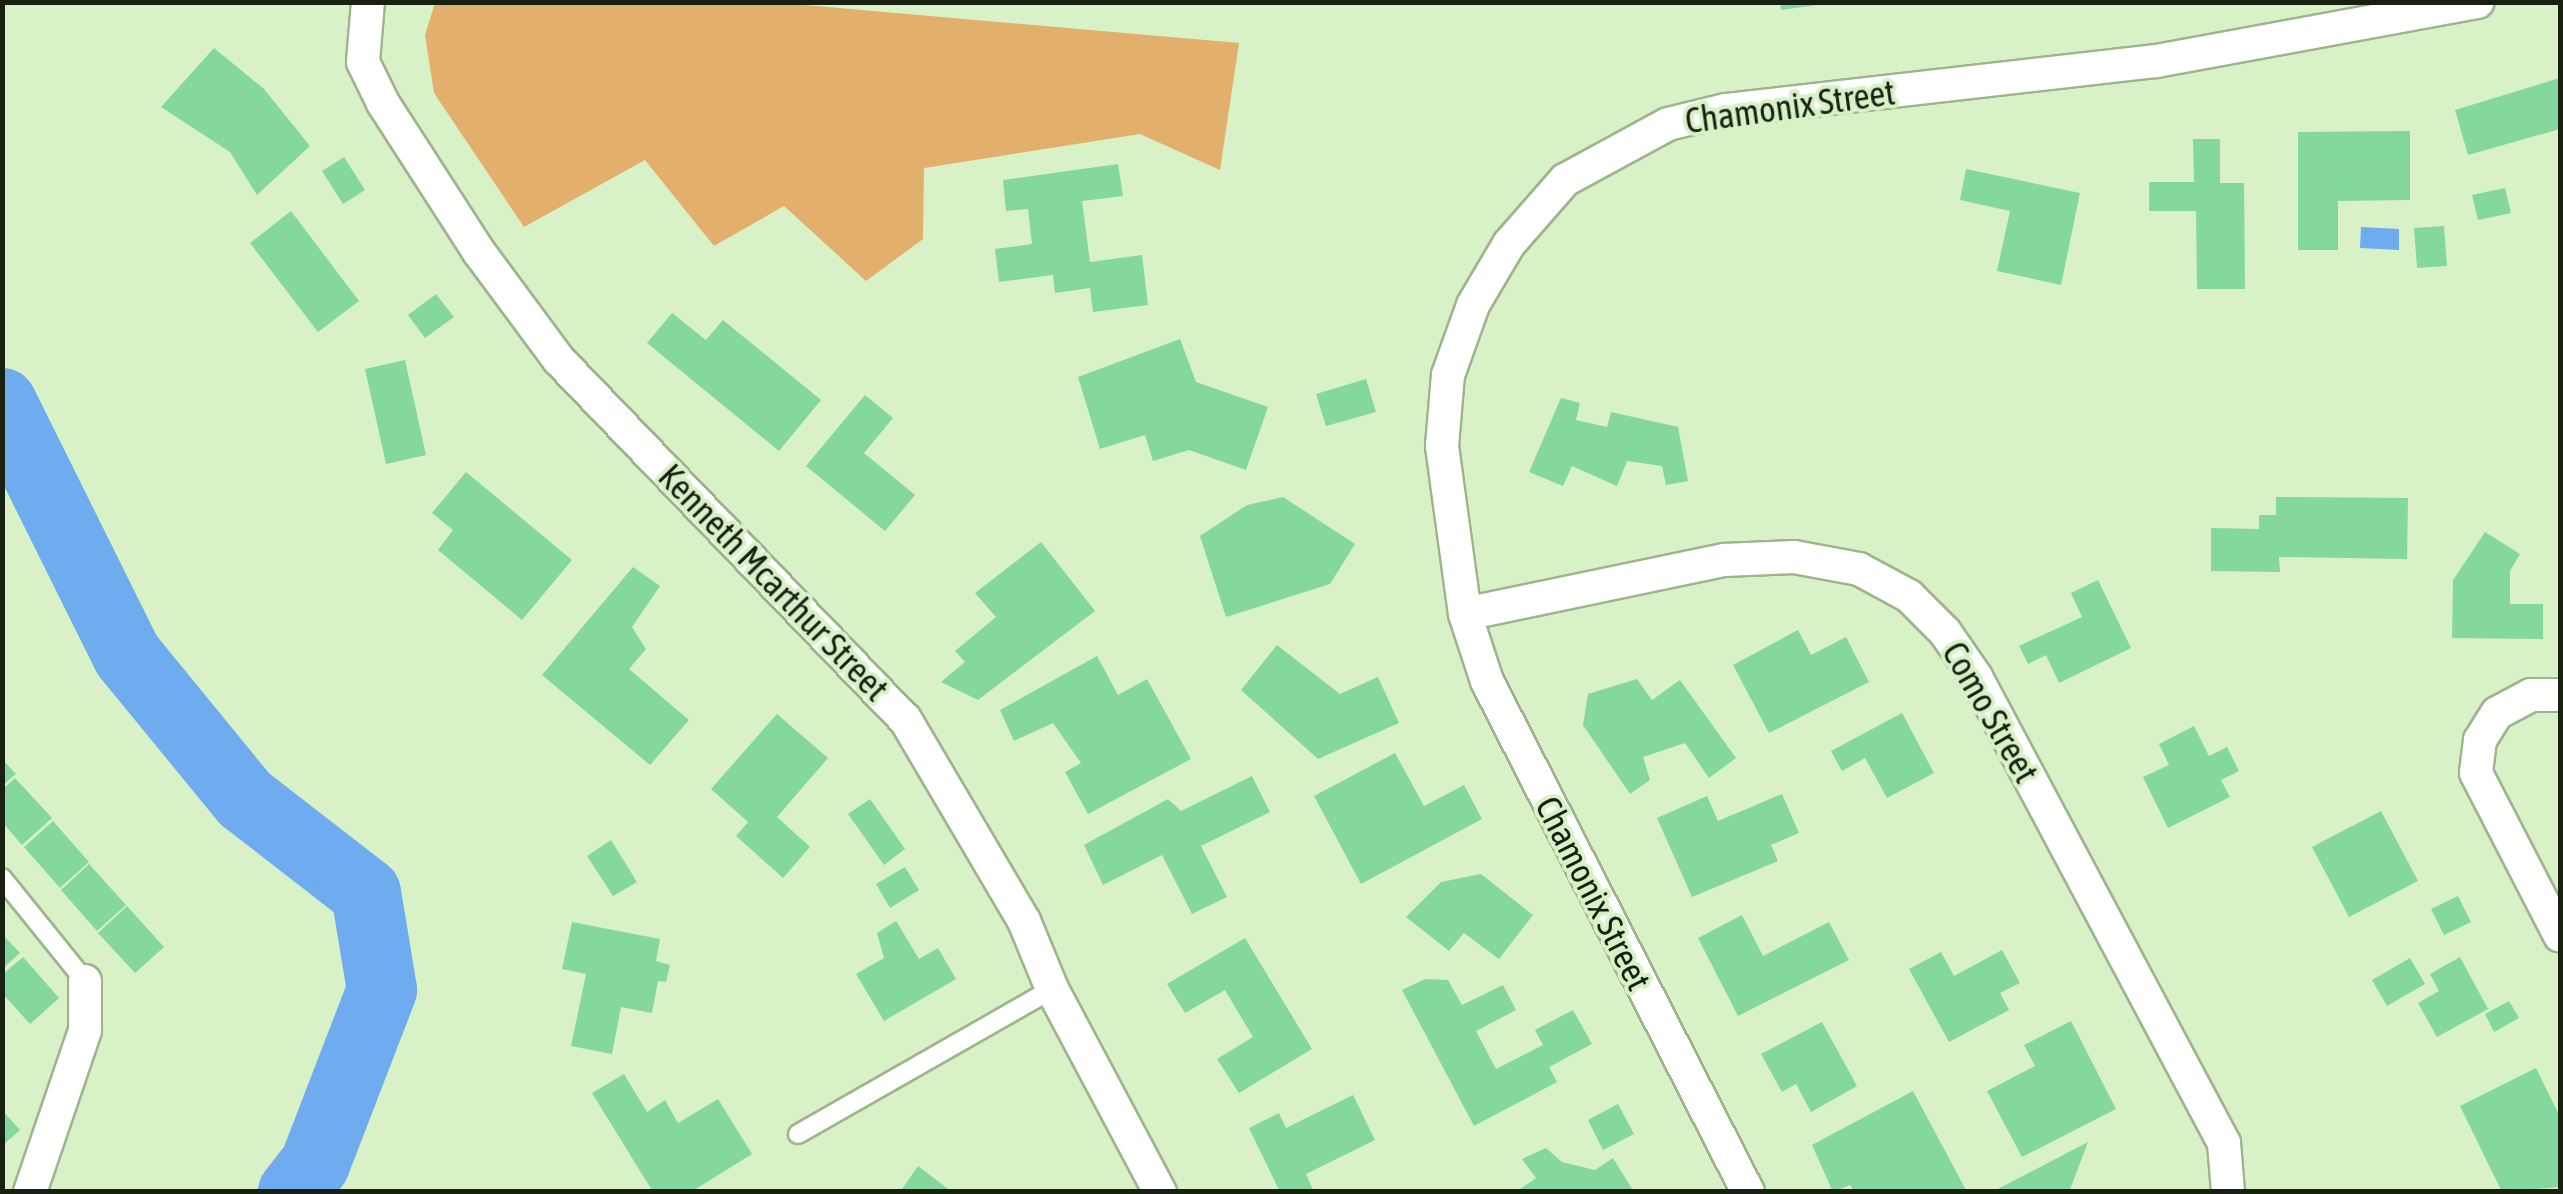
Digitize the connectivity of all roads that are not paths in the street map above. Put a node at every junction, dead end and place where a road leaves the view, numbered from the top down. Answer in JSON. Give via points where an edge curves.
{"nodes":[{"id":1,"x":368,"y":2,"type":"edge"},
{"id":2,"x":2478,"y":2,"type":"edge"},
{"id":3,"x":1465,"y":614,"type":"junction"},
{"id":4,"x":2560,"y":695,"type":"edge"},
{"id":5,"x":2,"y":878,"type":"edge"},
{"id":6,"x":2560,"y":936,"type":"edge"},
{"id":7,"x":85,"y":982,"type":"joint"},
{"id":8,"x":1052,"y":989,"type":"junction"},
{"id":9,"x":798,"y":1134,"type":"dead end"},
{"id":10,"x":30,"y":1192,"type":"edge"},
{"id":11,"x":1160,"y":1192,"type":"edge"},
{"id":12,"x":1748,"y":1192,"type":"edge"},
{"id":13,"x":2228,"y":1192,"type":"edge"}],
"edges":[{"from":1,"to":8,"type":"street","name":"Kenneth Mcarthur Street","via":[[363,62],[409,150],[478,252],[559,360],[906,719],[1024,921]]},
{"from":2,"to":3,"type":"street","name":"Chamonix Street","via":[[2156,61],[1726,110],[1618,146],[1565,180],[1509,244],[1473,305],[1448,375],[1442,446]]},
{"from":3,"to":12,"type":"street","name":"Chamonix Street","via":[[1487,681]]},
{"from":3,"to":13,"type":"street","name":"Como Street","via":[[1648,572],[1794,556],[1859,569],[1908,596],[1945,632],[1994,712],[2224,1143]]},
{"from":4,"to":6,"type":"street","via":[[2531,695],[2497,713],[2480,740],[2476,773]]},
{"from":5,"to":7,"type":"lane"},
{"from":7,"to":10,"type":"street","via":[[85,1030]]},
{"from":8,"to":9,"type":"lane"},
{"from":8,"to":11,"type":"street","name":"Kenneth Mcarthur Street"}]}
